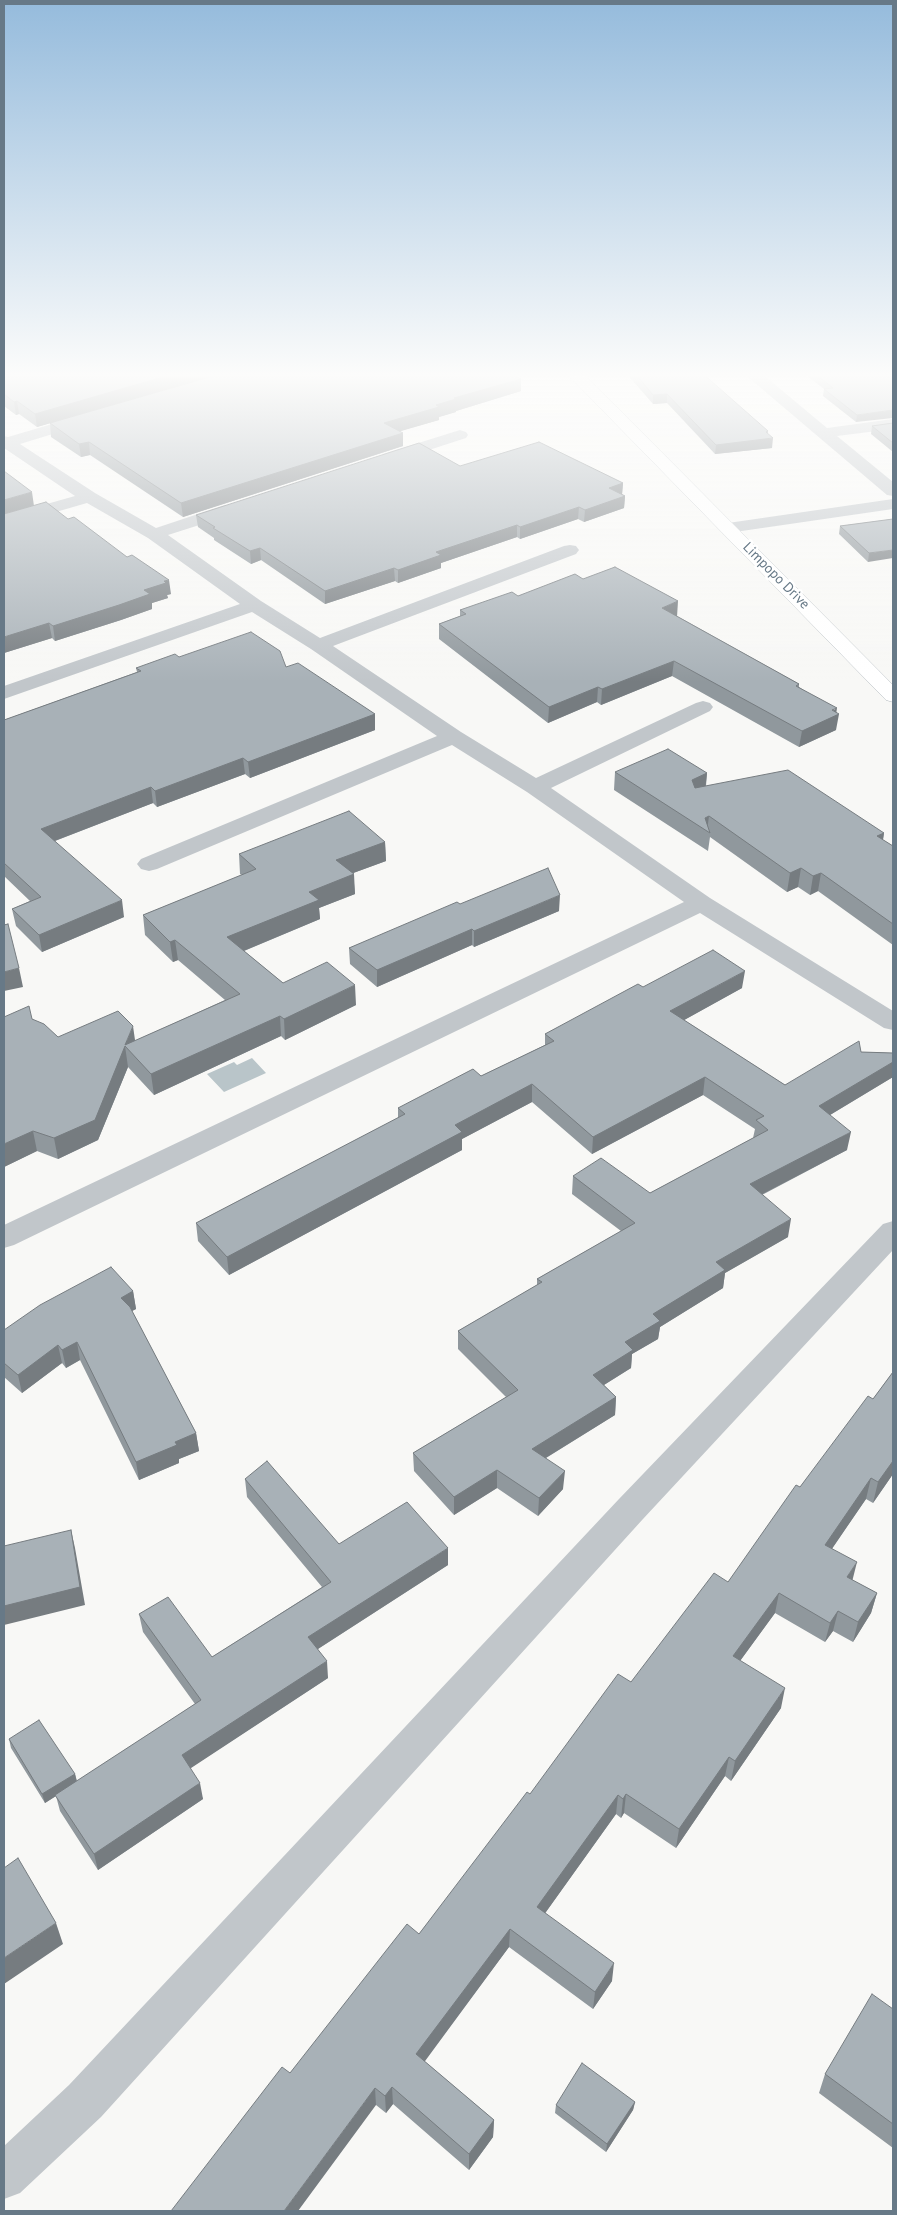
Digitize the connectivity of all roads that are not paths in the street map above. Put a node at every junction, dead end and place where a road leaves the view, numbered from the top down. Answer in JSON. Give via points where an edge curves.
{"nodes":[{"id":1,"x":56,"y":475,"type":"edge"},
{"id":2,"x":676,"y":475,"type":"edge"},
{"id":3,"x":874,"y":475,"type":"edge"},
{"id":4,"x":893,"y":491,"type":"edge"},
{"id":5,"x":89,"y":497,"type":"junction"},
{"id":6,"x":247,"y":504,"type":"edge"},
{"id":7,"x":893,"y":504,"type":"edge"},
{"id":8,"x":4,"y":522,"type":"edge"},
{"id":9,"x":728,"y":528,"type":"junction"},
{"id":10,"x":154,"y":534,"type":"junction"},
{"id":11,"x":570,"y":550,"type":"dead end"},
{"id":12,"x":254,"y":605,"type":"junction"},
{"id":13,"x":318,"y":645,"type":"junction"},
{"id":14,"x":4,"y":693,"type":"edge"},
{"id":15,"x":893,"y":696,"type":"edge"},
{"id":16,"x":704,"y":707,"type":"dead end"},
{"id":17,"x":453,"y":737,"type":"junction"},
{"id":18,"x":535,"y":787,"type":"junction"},
{"id":19,"x":149,"y":864,"type":"dead end"},
{"id":20,"x":701,"y":903,"type":"junction"},
{"id":21,"x":893,"y":1022,"type":"edge"},
{"id":22,"x":893,"y":1232,"type":"edge"},
{"id":23,"x":4,"y":1237,"type":"edge"},
{"id":24,"x":4,"y":2177,"type":"edge"}],
"edges":[{"from":1,"to":5,"type":"street"},
{"from":2,"to":9,"type":"street","name":"Limpopo Drive"},
{"from":3,"to":4,"type":"street"},
{"from":5,"to":8,"type":"street"},
{"from":5,"to":10,"type":"street"},
{"from":6,"to":10,"type":"street"},
{"from":7,"to":9,"type":"street"},
{"from":9,"to":15,"type":"street","name":"Limpopo Drive"},
{"from":10,"to":12,"type":"street"},
{"from":11,"to":13,"type":"street"},
{"from":12,"to":13,"type":"street"},
{"from":12,"to":14,"type":"street"},
{"from":13,"to":17,"type":"street"},
{"from":16,"to":18,"type":"street"},
{"from":17,"to":18,"type":"street"},
{"from":17,"to":19,"type":"street"},
{"from":18,"to":20,"type":"street"},
{"from":20,"to":21,"type":"street"},
{"from":20,"to":23,"type":"street"},
{"from":22,"to":24,"type":"street","via":[[631,1509],[85,2101]]}]}
